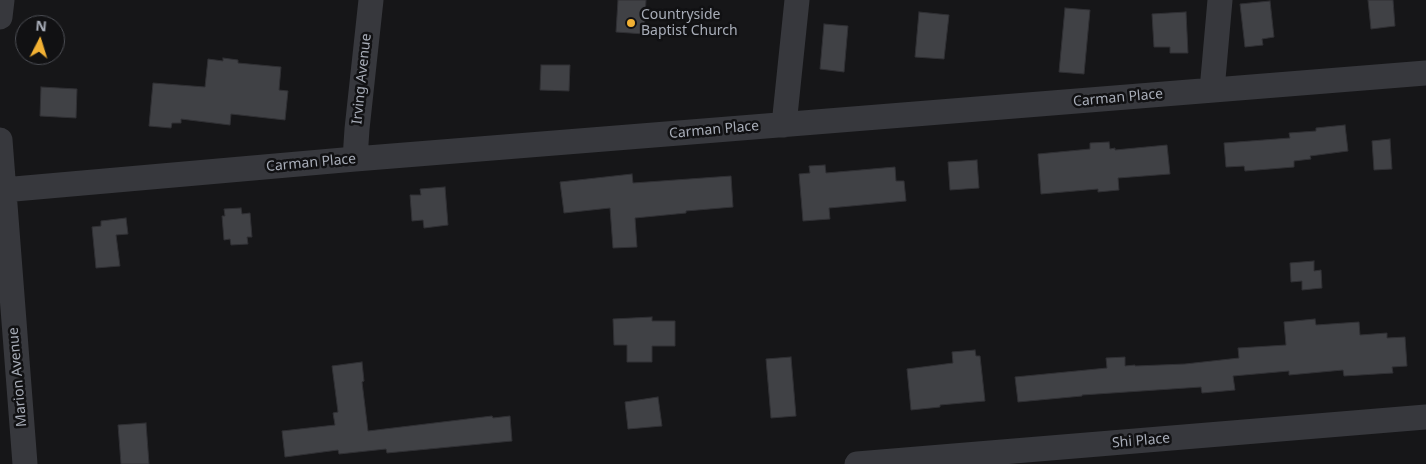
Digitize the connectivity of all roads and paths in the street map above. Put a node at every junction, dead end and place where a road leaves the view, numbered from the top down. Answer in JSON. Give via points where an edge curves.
{"nodes":[{"id":1,"x":2,"y":0,"type":"edge"},
{"id":2,"x":371,"y":0,"type":"edge"},
{"id":3,"x":797,"y":0,"type":"edge"},
{"id":4,"x":1220,"y":0,"type":"edge"},
{"id":5,"x":0,"y":17,"type":"edge"},
{"id":6,"x":1426,"y":72,"type":"edge"},
{"id":7,"x":1212,"y":90,"type":"junction"},
{"id":8,"x":784,"y":125,"type":"junction"},
{"id":9,"x":0,"y":140,"type":"edge"},
{"id":10,"x":355,"y":159,"type":"junction"},
{"id":11,"x":3,"y":190,"type":"junction"},
{"id":12,"x":1426,"y":417,"type":"edge"},
{"id":13,"x":25,"y":464,"type":"edge"},
{"id":14,"x":857,"y":464,"type":"edge"}],
"edges":[{"from":1,"to":5,"type":"street"},
{"from":2,"to":10,"type":"street","name":"Irving Avenue"},
{"from":3,"to":8,"type":"street"},
{"from":4,"to":7,"type":"street"},
{"from":6,"to":7,"type":"street","name":"Carman Place"},
{"from":7,"to":8,"type":"street","name":"Carman Place"},
{"from":8,"to":10,"type":"street","name":"Carman Place"},
{"from":9,"to":11,"type":"street","name":"Marion Avenue"},
{"from":10,"to":11,"type":"street","name":"Carman Place"},
{"from":11,"to":13,"type":"street","name":"Marion Avenue"},
{"from":12,"to":14,"type":"street","name":"Shi Place"}]}
